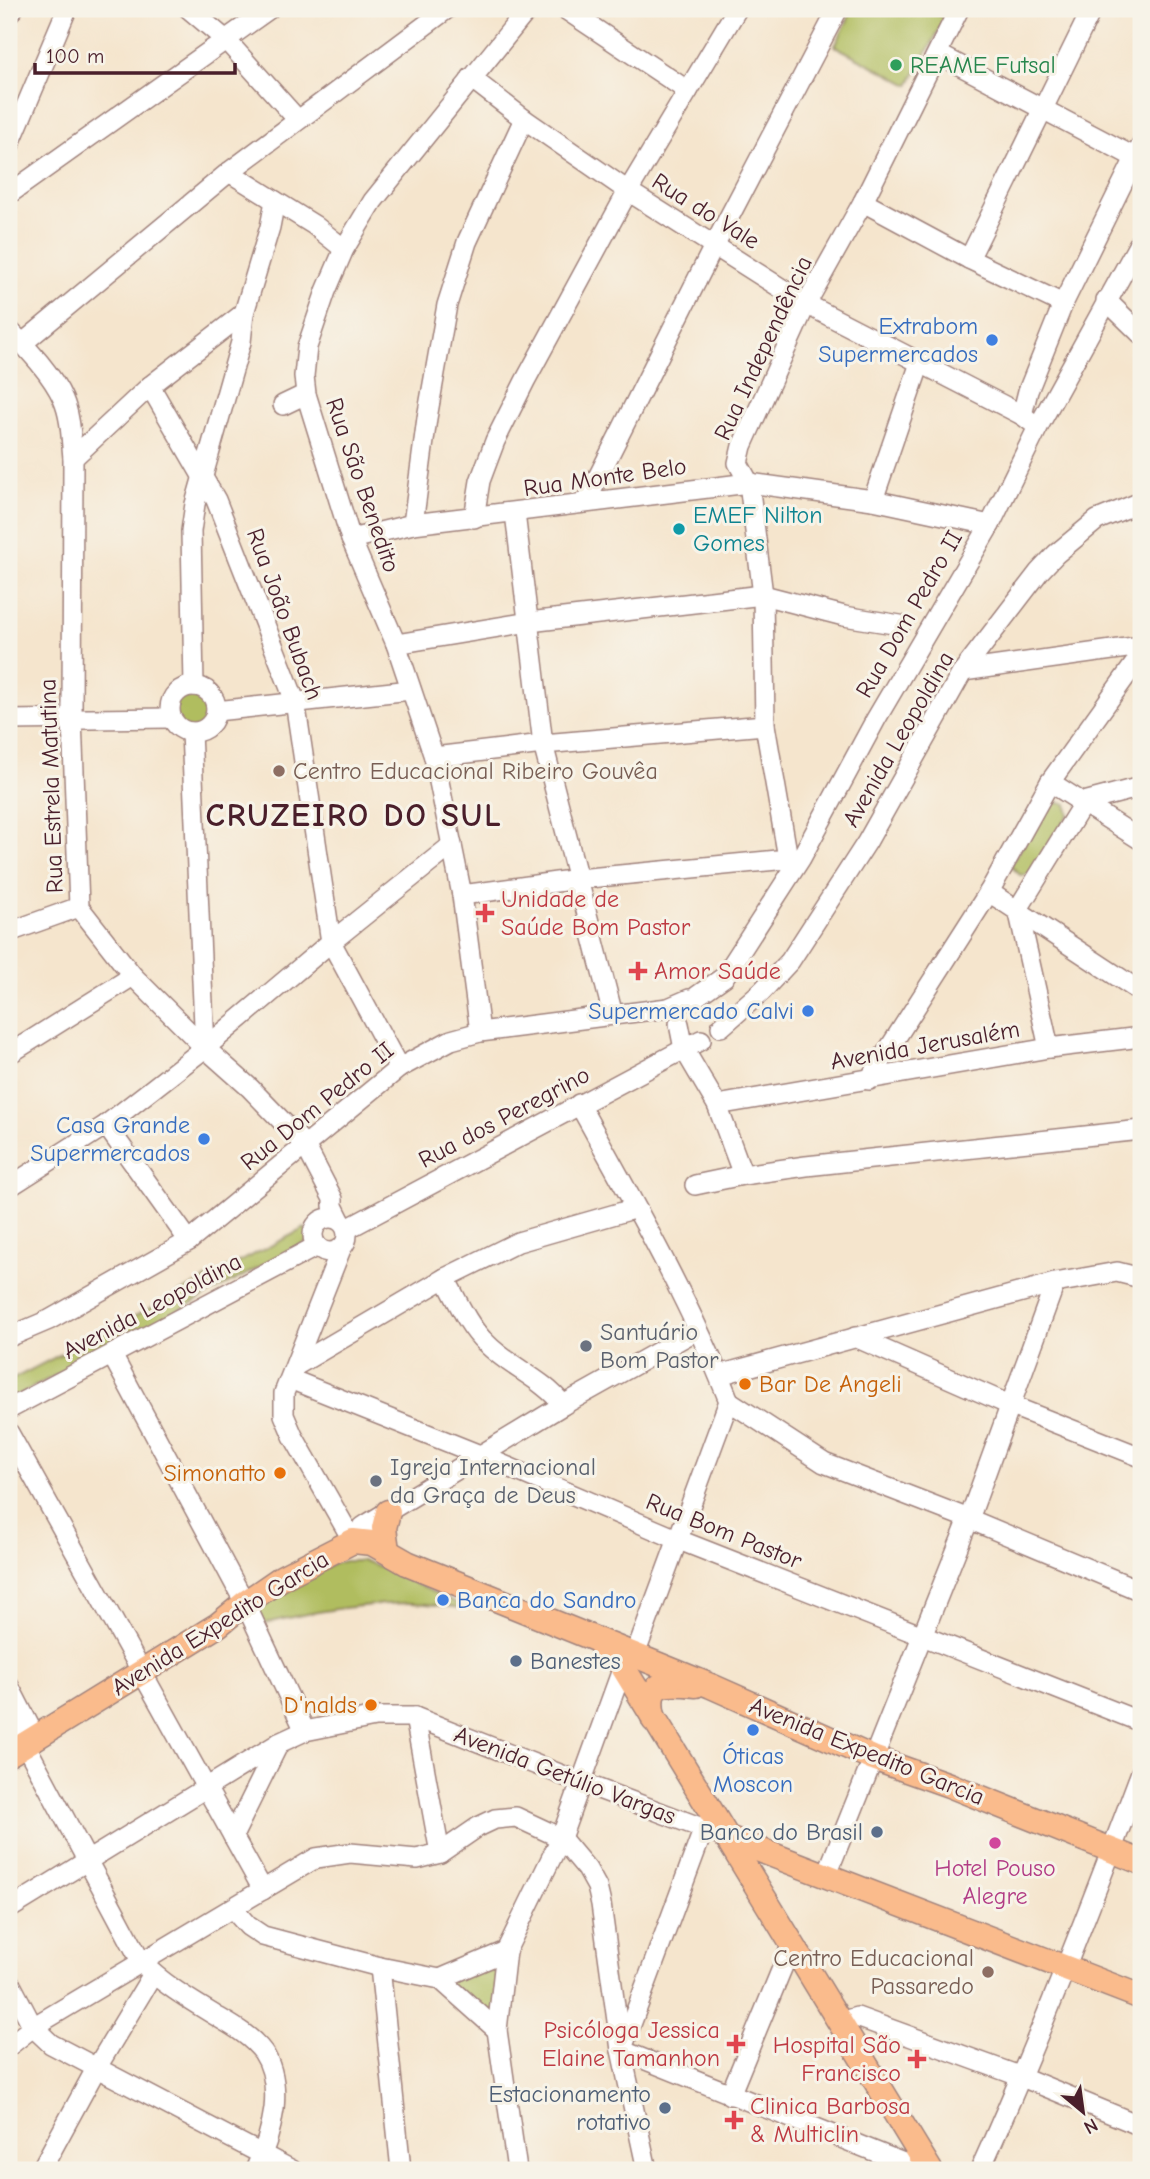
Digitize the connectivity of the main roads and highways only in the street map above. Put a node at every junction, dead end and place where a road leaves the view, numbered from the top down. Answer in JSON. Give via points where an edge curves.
{"nodes":[{"id":1,"x":388,"y":1512,"type":"road end"},
{"id":2,"x":387,"y":1550,"type":"junction"},
{"id":3,"x":629,"y":1661,"type":"junction"},
{"id":4,"x":711,"y":1686,"type":"junction"},
{"id":5,"x":654,"y":1720,"type":"junction"},
{"id":6,"x":23,"y":1745,"type":"edge"},
{"id":7,"x":715,"y":1832,"type":"junction"},
{"id":8,"x":1141,"y":1862,"type":"edge"},
{"id":9,"x":1141,"y":1997,"type":"edge"},
{"id":10,"x":930,"y":2170,"type":"edge"}],
"edges":[{"from":1,"to":2,"type":"main road","via":[[384,1528]]},
{"from":2,"to":3,"type":"main road","name":"Avenida Expedito Garcia","via":[[407,1563],[592,1639]]},
{"from":2,"to":6,"type":"main road","name":"Avenida Expedito Garcia","via":[[355,1540],[294,1571],[218,1625]]},
{"from":3,"to":4,"type":"main road","name":"Avenida Expedito Garcia"},
{"from":3,"to":5,"type":"main road"},
{"from":4,"to":5,"type":"main road","via":[[674,1683],[658,1688],[649,1701]]},
{"from":4,"to":8,"type":"main road","name":"Avenida Expedito Garcia","via":[[873,1758]]},
{"from":5,"to":7,"type":"main road"},
{"from":7,"to":9,"type":"main road","name":"Avenida Getúlio Vargas"},
{"from":7,"to":10,"type":"main road","via":[[792,1944]]}]}
